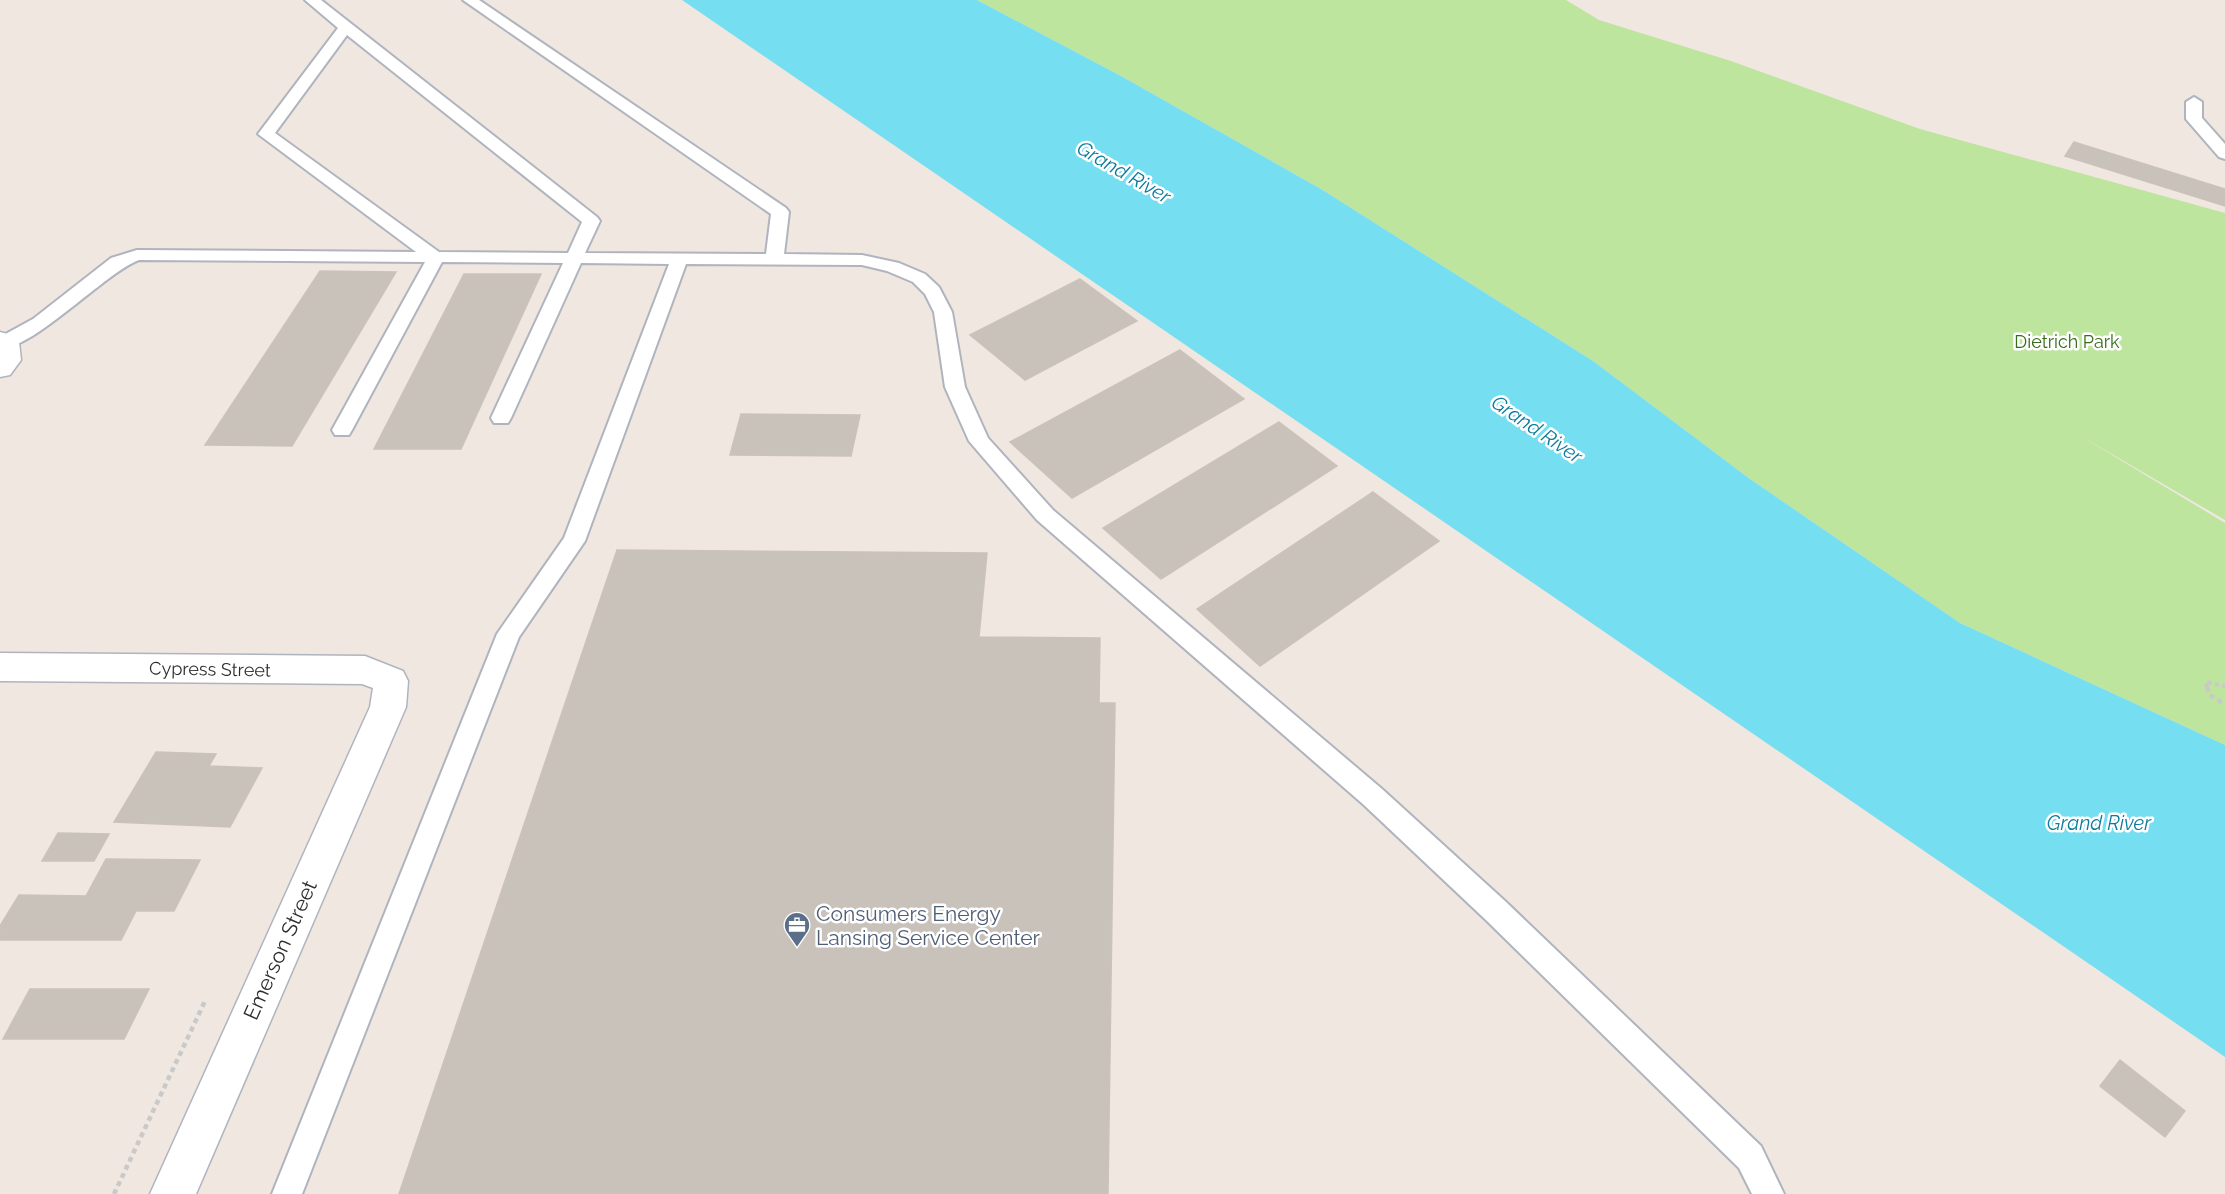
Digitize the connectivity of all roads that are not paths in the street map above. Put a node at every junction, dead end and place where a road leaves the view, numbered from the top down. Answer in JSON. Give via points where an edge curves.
{"nodes":[{"id":1,"x":312,"y":0,"type":"edge"},
{"id":2,"x":470,"y":0,"type":"edge"},
{"id":3,"x":346,"y":27,"type":"junction"},
{"id":4,"x":2194,"y":102,"type":"dead end"},
{"id":5,"x":2225,"y":154,"type":"edge"},
{"id":6,"x":436,"y":258,"type":"junction"},
{"id":7,"x":575,"y":259,"type":"junction"},
{"id":8,"x":680,"y":260,"type":"junction"},
{"id":9,"x":774,"y":260,"type":"junction"},
{"id":10,"x":2,"y":350,"type":"edge"},
{"id":11,"x":501,"y":418,"type":"dead end"},
{"id":12,"x":342,"y":430,"type":"dead end"},
{"id":13,"x":0,"y":667,"type":"edge"},
{"id":14,"x":388,"y":707,"type":"joint"},
{"id":15,"x":173,"y":1194,"type":"edge"},
{"id":16,"x":287,"y":1194,"type":"edge"},
{"id":17,"x":1769,"y":1194,"type":"edge"}],
"edges":[{"from":1,"to":3,"type":"lane"},
{"from":2,"to":9,"type":"lane","via":[[780,212]]},
{"from":3,"to":6,"type":"lane","via":[[266,134]]},
{"from":3,"to":7,"type":"lane","via":[[591,221]]},
{"from":4,"to":5,"type":"lane","via":[[2194,119]]},
{"from":6,"to":7,"type":"lane"},
{"from":6,"to":10,"type":"lane","via":[[137,255],[117,262]]},
{"from":6,"to":12,"type":"lane"},
{"from":7,"to":8,"type":"lane"},
{"from":7,"to":11,"type":"lane"},
{"from":8,"to":9,"type":"lane"},
{"from":8,"to":16,"type":"lane","via":[[574,541],[509,634]]},
{"from":9,"to":17,"type":"lane","via":[[862,260],[893,267],[926,284],[943,312],[955,387],[979,441],[1045,515],[1372,797],[1497,911],[1750,1157]]},
{"from":13,"to":14,"type":"street","name":"Cypress Street","via":[[365,670],[391,681]]},
{"from":14,"to":15,"type":"street","name":"Emerson Street"}]}
